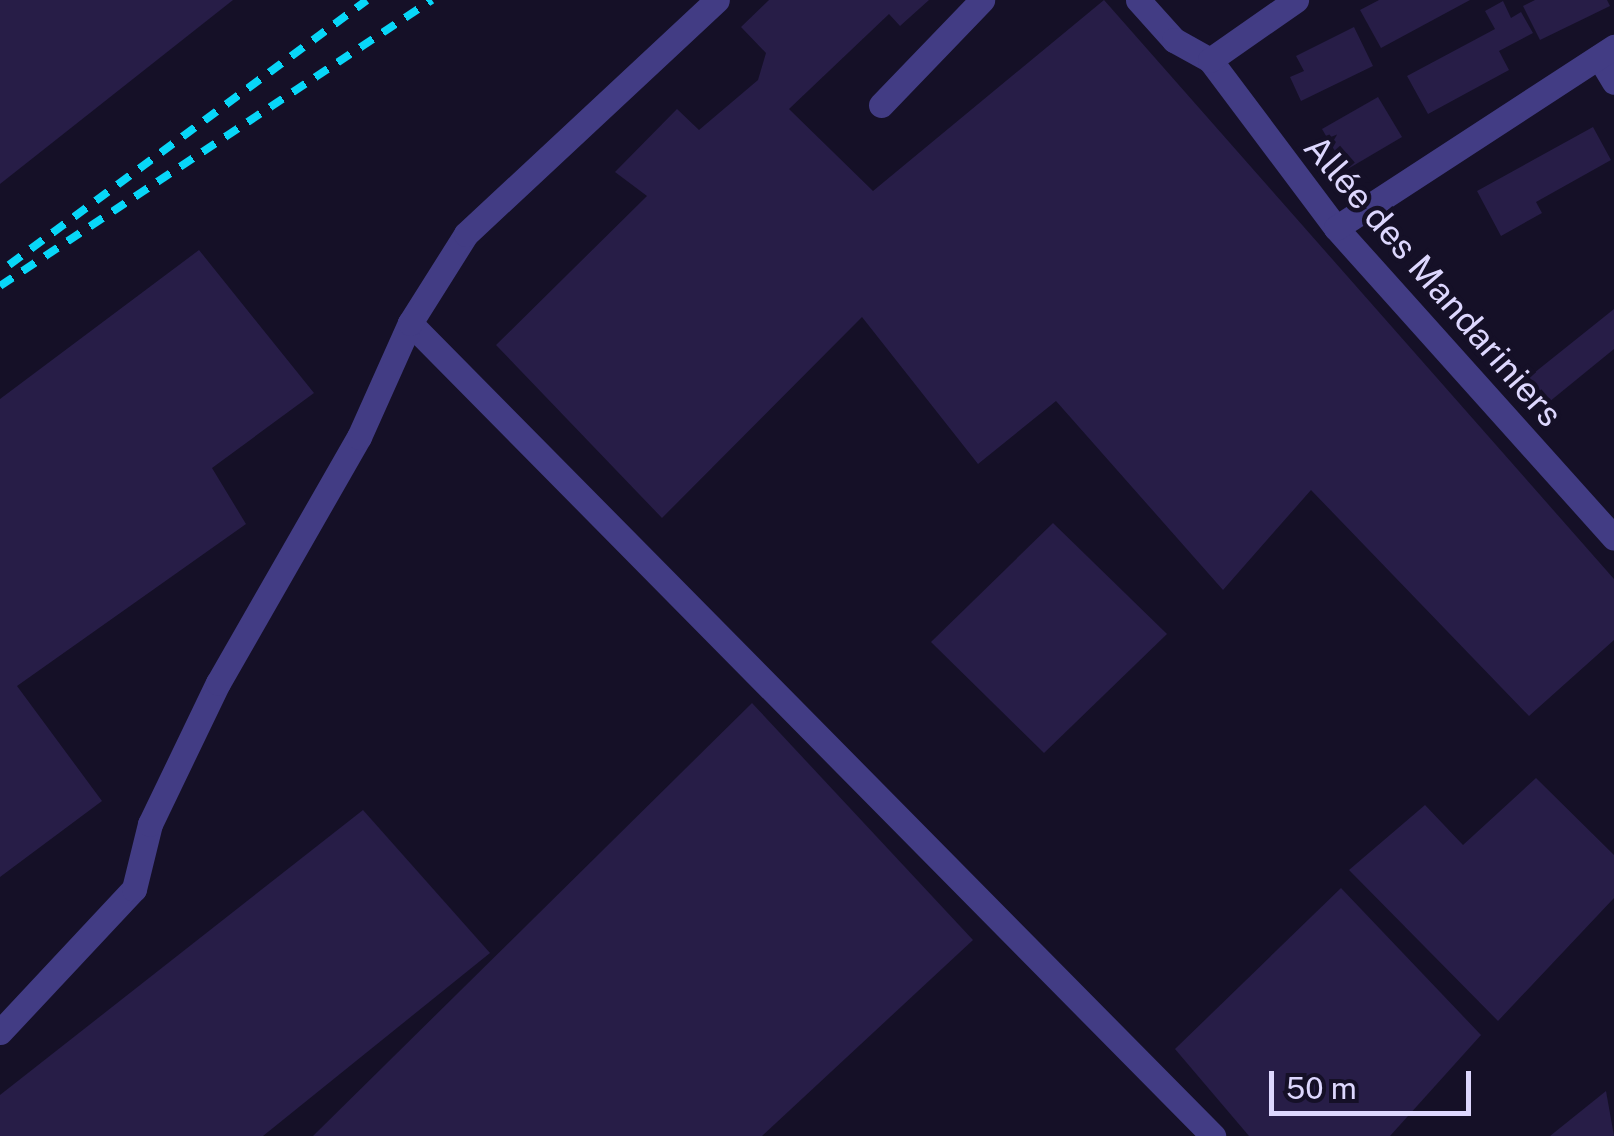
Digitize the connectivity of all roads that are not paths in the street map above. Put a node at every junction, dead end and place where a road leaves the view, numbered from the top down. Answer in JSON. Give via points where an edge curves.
{"nodes":[{"id":1,"x":717,"y":0,"type":"edge"},
{"id":2,"x":982,"y":0,"type":"edge"},
{"id":3,"x":1138,"y":0,"type":"edge"},
{"id":4,"x":1296,"y":0,"type":"edge"},
{"id":5,"x":1606,"y":52,"type":"edge"},
{"id":6,"x":1210,"y":60,"type":"junction"},
{"id":7,"x":1614,"y":82,"type":"edge"},
{"id":8,"x":881,"y":105,"type":"dead end"},
{"id":9,"x":1336,"y":228,"type":"junction"},
{"id":10,"x":410,"y":322,"type":"junction"},
{"id":11,"x":1614,"y":538,"type":"edge"},
{"id":12,"x":0,"y":1032,"type":"edge"},
{"id":13,"x":1213,"y":1136,"type":"edge"}],
"edges":[{"from":1,"to":10,"type":"street","via":[[466,234]]},
{"from":2,"to":8,"type":"street"},
{"from":3,"to":6,"type":"street","via":[[1174,40]]},
{"from":4,"to":6,"type":"street"},
{"from":5,"to":7,"type":"street"},
{"from":5,"to":9,"type":"street"},
{"from":6,"to":9,"type":"street","name":"Allée des Mandariniers"},
{"from":9,"to":11,"type":"street","name":"Allée des Mandariniers"},
{"from":10,"to":12,"type":"street","via":[[358,437],[218,683],[150,824],[134,889]]},
{"from":10,"to":13,"type":"street"}]}
